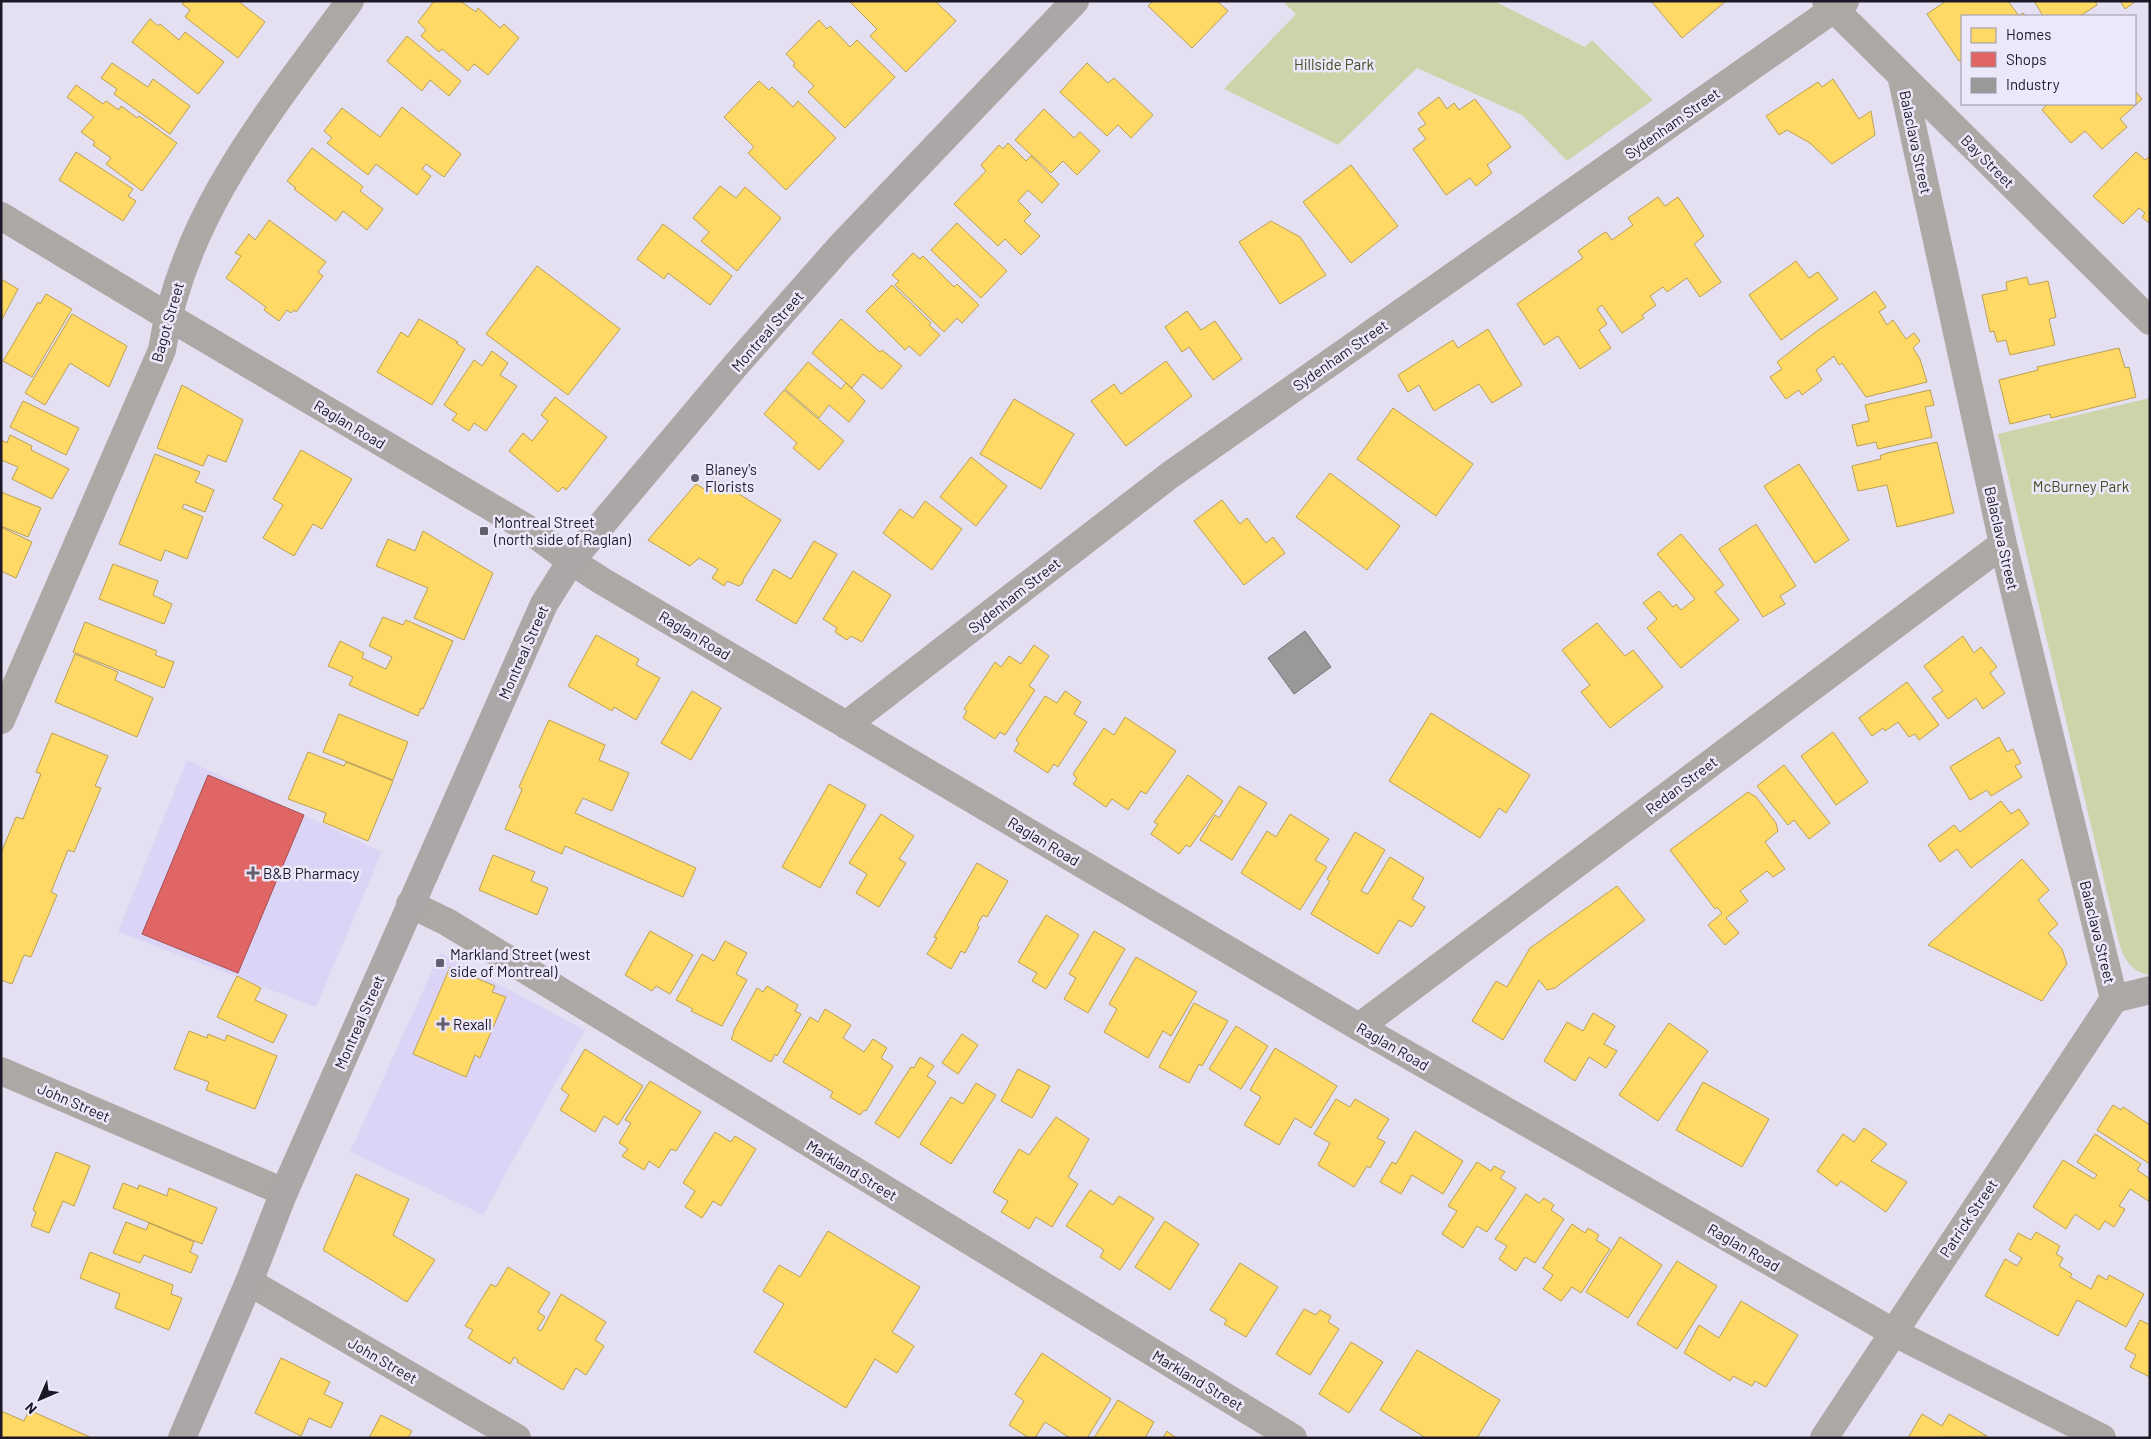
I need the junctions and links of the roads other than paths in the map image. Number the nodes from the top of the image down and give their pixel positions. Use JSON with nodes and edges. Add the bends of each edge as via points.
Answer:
{"nodes":[{"id":1,"x":350,"y":1,"type":"edge"},
{"id":2,"x":1075,"y":1,"type":"edge"},
{"id":3,"x":1835,"y":4,"type":"edge"},
{"id":4,"x":1901,"y":75,"type":"junction"},
{"id":5,"x":1,"y":216,"type":"edge"},
{"id":6,"x":167,"y":316,"type":"junction"},
{"id":7,"x":2150,"y":321,"type":"edge"},
{"id":8,"x":2003,"y":544,"type":"junction"},
{"id":9,"x":571,"y":561,"type":"junction"},
{"id":10,"x":1,"y":720,"type":"edge"},
{"id":11,"x":846,"y":725,"type":"junction"},
{"id":12,"x":410,"y":904,"type":"junction"},
{"id":13,"x":2150,"y":990,"type":"edge"},
{"id":14,"x":2114,"y":999,"type":"junction"},
{"id":15,"x":1359,"y":1027,"type":"junction"},
{"id":16,"x":1,"y":1071,"type":"edge"},
{"id":17,"x":284,"y":1192,"type":"junction"},
{"id":18,"x":249,"y":1282,"type":"junction"},
{"id":19,"x":1893,"y":1332,"type":"junction"},
{"id":20,"x":182,"y":1438,"type":"edge"},
{"id":21,"x":517,"y":1438,"type":"edge"},
{"id":22,"x":1293,"y":1438,"type":"edge"},
{"id":23,"x":1824,"y":1438,"type":"edge"},
{"id":24,"x":2102,"y":1438,"type":"edge"}],
"edges":[{"from":1,"to":6,"type":"street","name":"Bagot Street","via":[[253,133],[211,202]]},
{"from":2,"to":9,"type":"main road","name":"Montreal Street","via":[[840,247]]},
{"from":3,"to":4,"type":"street","name":"Bay Street"},
{"from":3,"to":11,"type":"street","name":"Sydenham Street","via":[[1170,475]]},
{"from":4,"to":7,"type":"street","name":"Bay Street"},
{"from":4,"to":8,"type":"street","name":"Balaclava Street"},
{"from":5,"to":6,"type":"street","name":"Raglan Road"},
{"from":6,"to":9,"type":"street","name":"Raglan Road","via":[[525,527]]},
{"from":6,"to":10,"type":"street","name":"Bagot Street","via":[[162,350]]},
{"from":8,"to":14,"type":"street","name":"Balaclava Street"},
{"from":8,"to":15,"type":"street","name":"Redan Street"},
{"from":9,"to":11,"type":"street","name":"Raglan Road"},
{"from":9,"to":12,"type":"main road","name":"Montreal Street","via":[[544,604]]},
{"from":11,"to":15,"type":"street","name":"Raglan Road"},
{"from":12,"to":17,"type":"main road","name":"Montreal Street"},
{"from":12,"to":22,"type":"street","name":"Markland Street","via":[[447,922]]},
{"from":13,"to":14,"type":"street"},
{"from":14,"to":19,"type":"street","name":"Patrick Street"},
{"from":15,"to":19,"type":"street","name":"Raglan Road"},
{"from":16,"to":17,"type":"street","name":"John Street"},
{"from":17,"to":18,"type":"main road","name":"Montreal Street"},
{"from":18,"to":20,"type":"main road","name":"Montreal Street"},
{"from":18,"to":21,"type":"street","name":"John Street"},
{"from":19,"to":23,"type":"street","name":"Patrick Street"},
{"from":19,"to":24,"type":"street","name":"Raglan Road"}]}
